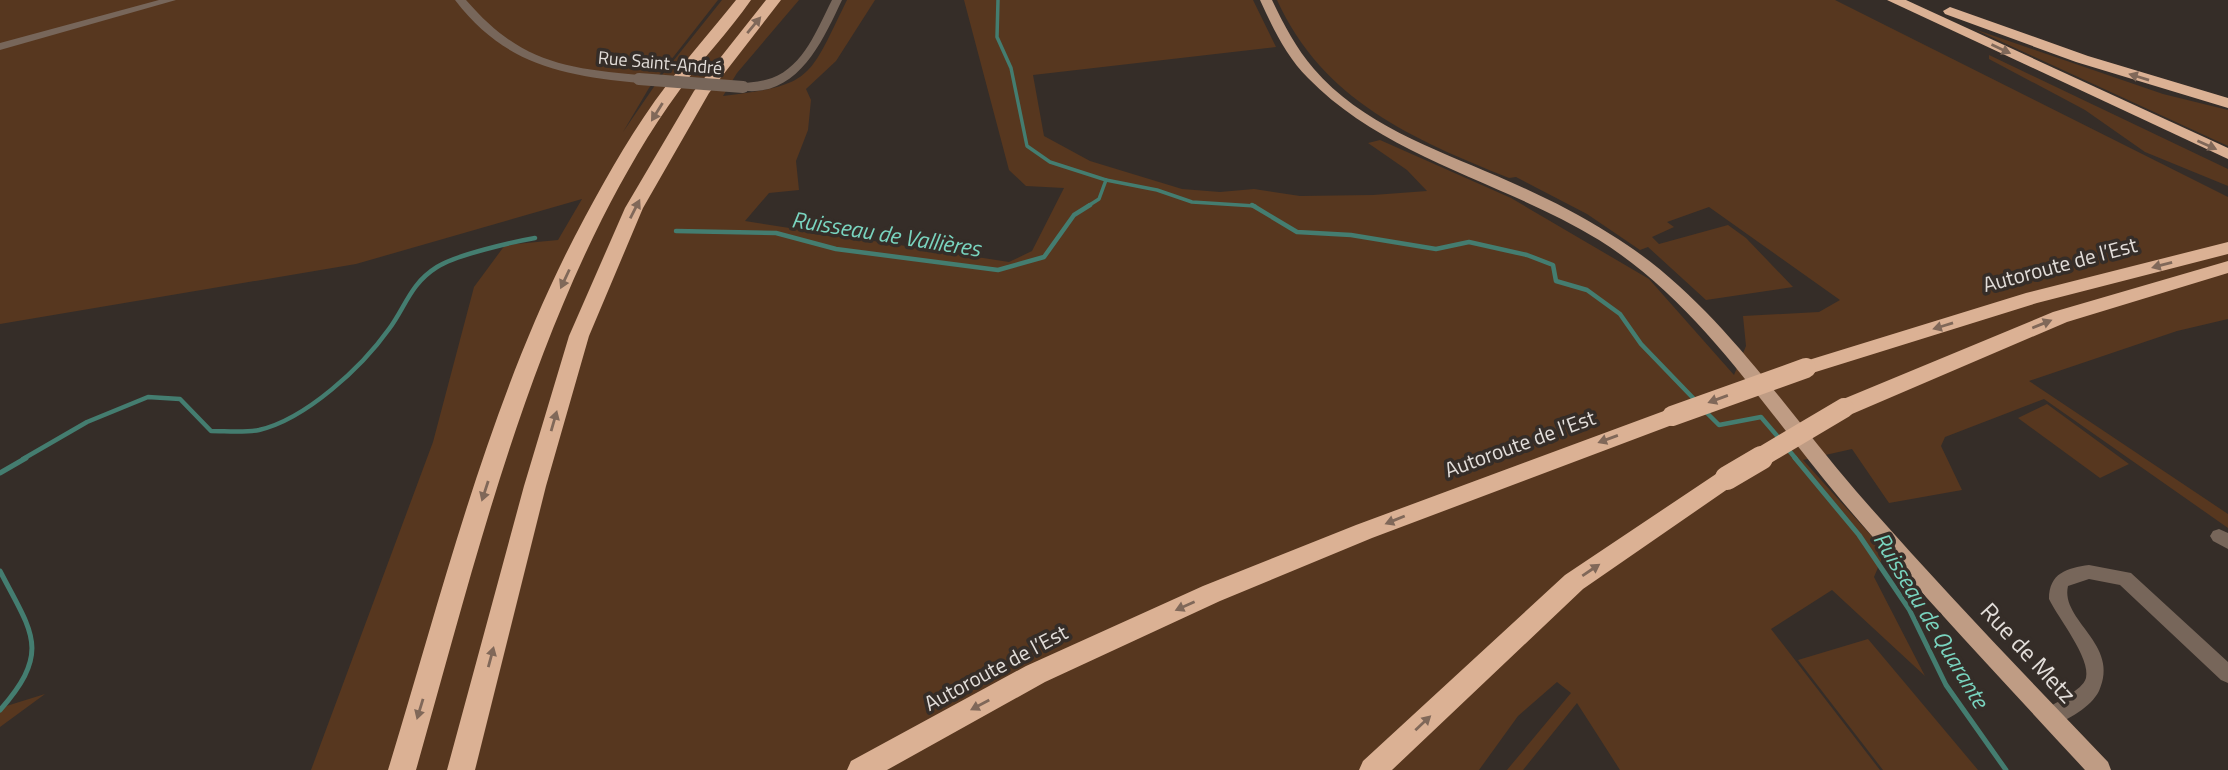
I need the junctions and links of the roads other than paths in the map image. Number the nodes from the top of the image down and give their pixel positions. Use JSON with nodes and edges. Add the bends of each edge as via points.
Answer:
{"nodes":[{"id":1,"x":171,"y":0,"type":"edge"},
{"id":2,"x":460,"y":0,"type":"edge"},
{"id":3,"x":744,"y":0,"type":"edge"},
{"id":4,"x":774,"y":0,"type":"edge"},
{"id":5,"x":837,"y":0,"type":"edge"},
{"id":6,"x":1266,"y":0,"type":"edge"},
{"id":7,"x":1894,"y":0,"type":"edge"},
{"id":8,"x":1922,"y":0,"type":"edge"},
{"id":9,"x":0,"y":47,"type":"edge"},
{"id":10,"x":2228,"y":103,"type":"edge"},
{"id":11,"x":2228,"y":154,"type":"edge"},
{"id":12,"x":2228,"y":248,"type":"edge"},
{"id":13,"x":2228,"y":267,"type":"edge"},
{"id":14,"x":2228,"y":674,"type":"edge"},
{"id":15,"x":2051,"y":717,"type":"junction"},
{"id":16,"x":402,"y":770,"type":"edge"},
{"id":17,"x":461,"y":770,"type":"edge"},
{"id":18,"x":861,"y":770,"type":"edge"},
{"id":19,"x":1373,"y":770,"type":"edge"},
{"id":20,"x":2100,"y":770,"type":"edge"}],
"edges":[{"from":1,"to":9,"type":"street"},
{"from":2,"to":5,"type":"street","name":"Rue Saint-André","bridge":true,"via":[[494,38],[529,58],[573,71],[743,87],[766,85],[796,71],[806,61]]},
{"from":3,"to":16,"type":"highway","one_way":true,"via":[[671,90],[625,164],[594,217],[539,334],[485,489]]},
{"from":17,"to":4,"type":"highway","one_way":true,"via":[[579,336],[634,208],[702,91]]},
{"from":6,"to":15,"type":"main road","name":"Rue de Metz","via":[[1303,62],[1369,123],[1547,205],[1648,267],[1699,315],[1816,458]]},
{"from":7,"to":11,"type":"highway","one_way":true},
{"from":10,"to":8,"type":"highway","one_way":true,"via":[[2081,59]]},
{"from":12,"to":18,"type":"highway","name":"Autoroute de l’Est","one_way":true,"bridge":true,"via":[[2033,298],[1806,368],[1441,501],[1194,601],[1060,662]]},
{"from":19,"to":13,"type":"highway","one_way":true,"bridge":true,"via":[[1574,582],[1727,478],[1844,408],[2060,317]]},
{"from":14,"to":15,"type":"street","via":[[2125,578],[2089,572],[2072,575],[2062,581],[2059,599],[2092,655],[2096,682],[2078,703]]},
{"from":15,"to":20,"type":"main road","name":"Rue de Metz"}]}
